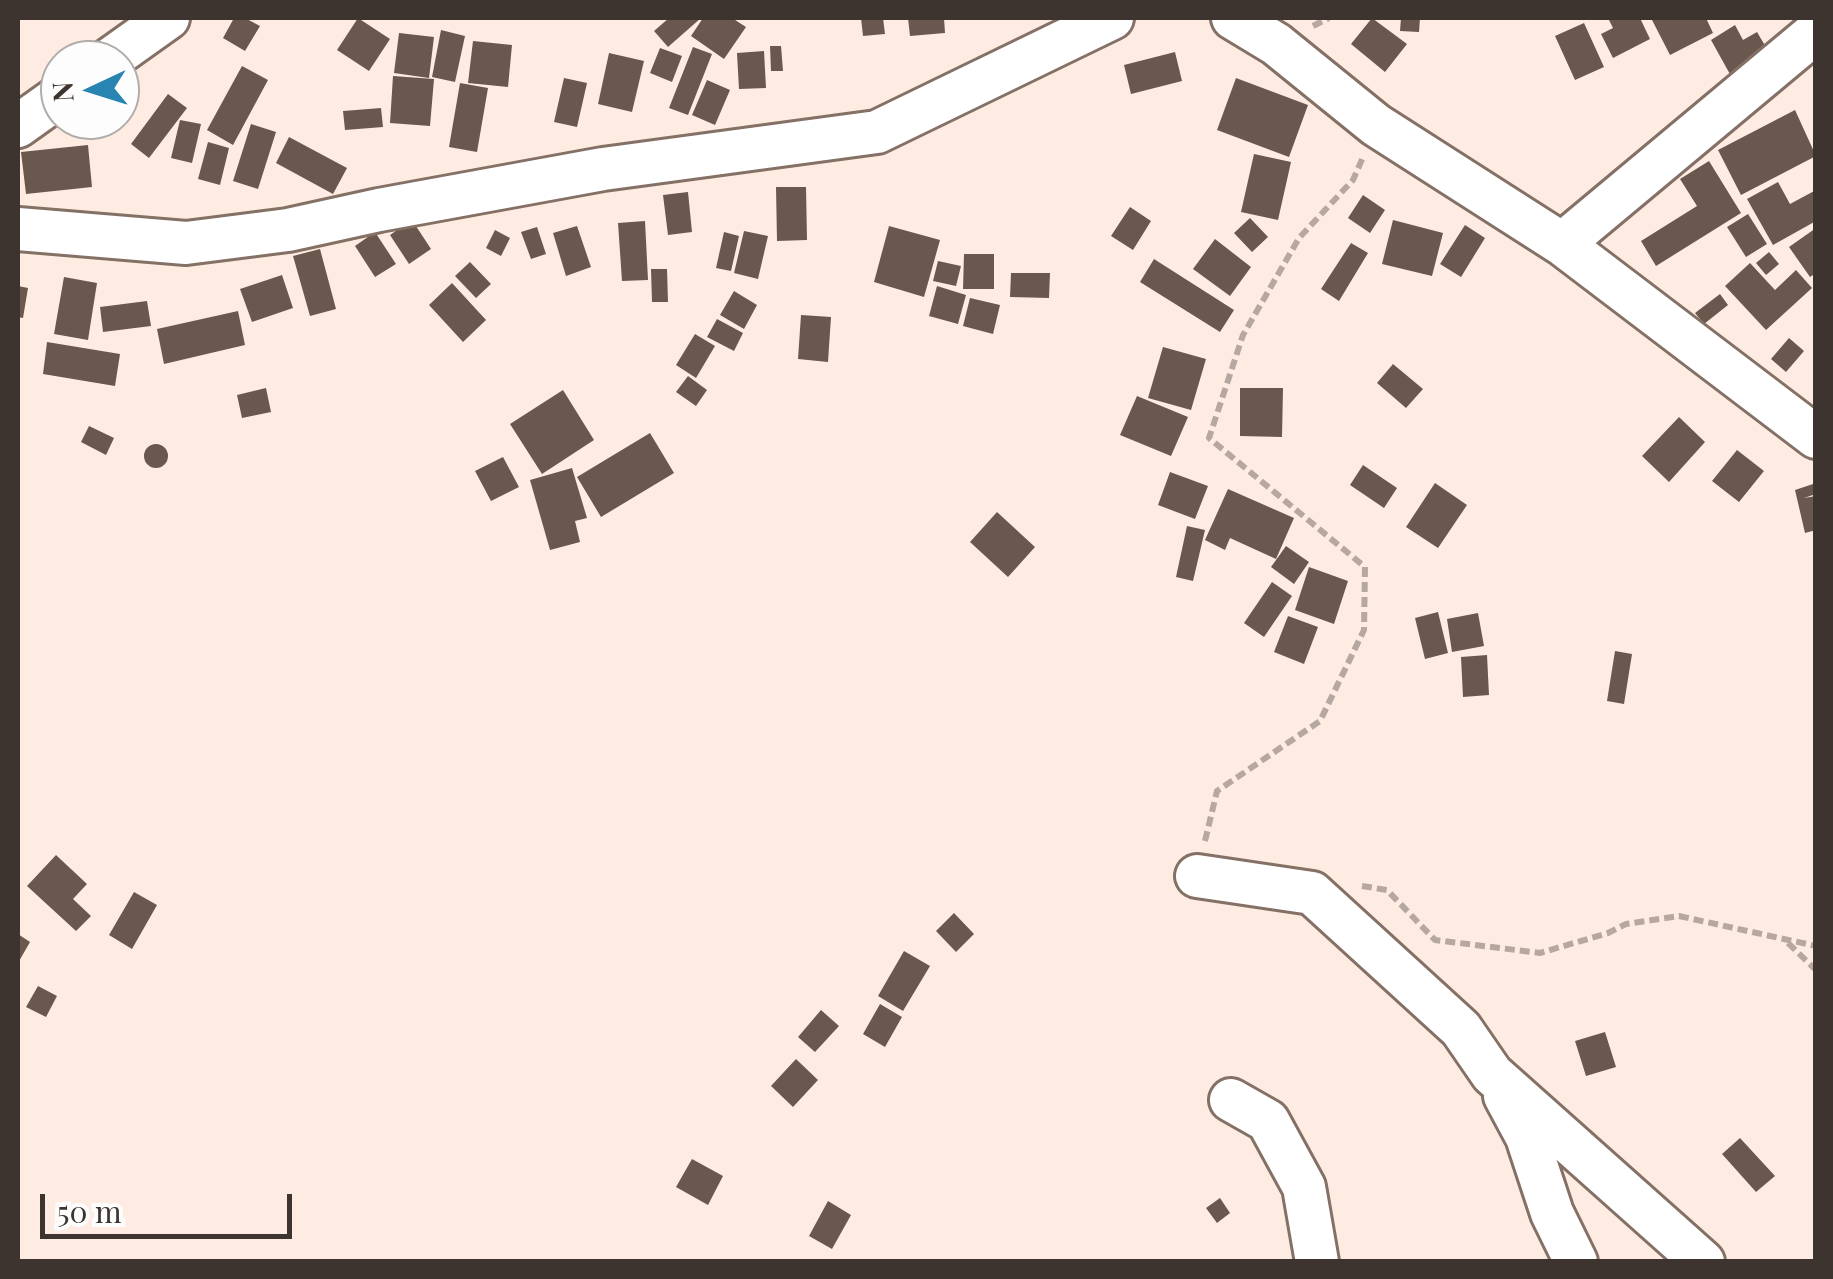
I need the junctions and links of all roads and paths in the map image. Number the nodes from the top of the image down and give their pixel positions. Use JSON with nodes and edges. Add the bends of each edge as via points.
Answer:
{"nodes":[{"id":1,"x":168,"y":18,"type":"edge"},
{"id":2,"x":1112,"y":18,"type":"edge"},
{"id":3,"x":1234,"y":18,"type":"edge"},
{"id":4,"x":1798,"y":32,"type":"edge"},
{"id":5,"x":137,"y":40,"type":"edge"},
{"id":6,"x":40,"y":110,"type":"edge"},
{"id":7,"x":1376,"y":125,"type":"junction"},
{"id":8,"x":18,"y":126,"type":"edge"},
{"id":9,"x":18,"y":229,"type":"edge"},
{"id":10,"x":1562,"y":244,"type":"junction"},
{"id":11,"x":1816,"y":437,"type":"edge"},
{"id":12,"x":1197,"y":876,"type":"joint"},
{"id":13,"x":1312,"y":893,"type":"junction"},
{"id":14,"x":1787,"y":942,"type":"junction"},
{"id":15,"x":1816,"y":946,"type":"edge"},
{"id":16,"x":1816,"y":970,"type":"edge"},
{"id":17,"x":1492,"y":1074,"type":"junction"},
{"id":18,"x":1231,"y":1100,"type":"dead end"},
{"id":19,"x":1317,"y":1262,"type":"edge"},
{"id":20,"x":1576,"y":1262,"type":"edge"},
{"id":21,"x":1704,"y":1262,"type":"edge"}],
"edges":[{"from":1,"to":5,"type":"street"},
{"from":2,"to":9,"type":"street","via":[[877,132],[603,169],[186,244]]},
{"from":3,"to":7,"type":"street"},
{"from":4,"to":10,"type":"street"},
{"from":6,"to":8,"type":"street"},
{"from":7,"to":10,"type":"street"},
{"from":7,"to":12,"type":"path","via":[[1353,180],[1299,238],[1243,335],[1209,438],[1365,567],[1364,630],[1320,721],[1217,792]]},
{"from":10,"to":11,"type":"street"},
{"from":12,"to":13,"type":"street"},
{"from":13,"to":14,"type":"path","via":[[1346,884],[1387,890],[1435,940],[1540,953],[1626,924],[1679,916]]},
{"from":13,"to":17,"type":"street","via":[[1460,1028]]},
{"from":14,"to":15,"type":"path"},
{"from":14,"to":16,"type":"path"},
{"from":17,"to":20,"type":"street","via":[[1527,1138]]},
{"from":17,"to":21,"type":"street"},
{"from":18,"to":19,"type":"street","via":[[1268,1121],[1304,1187]]}]}
